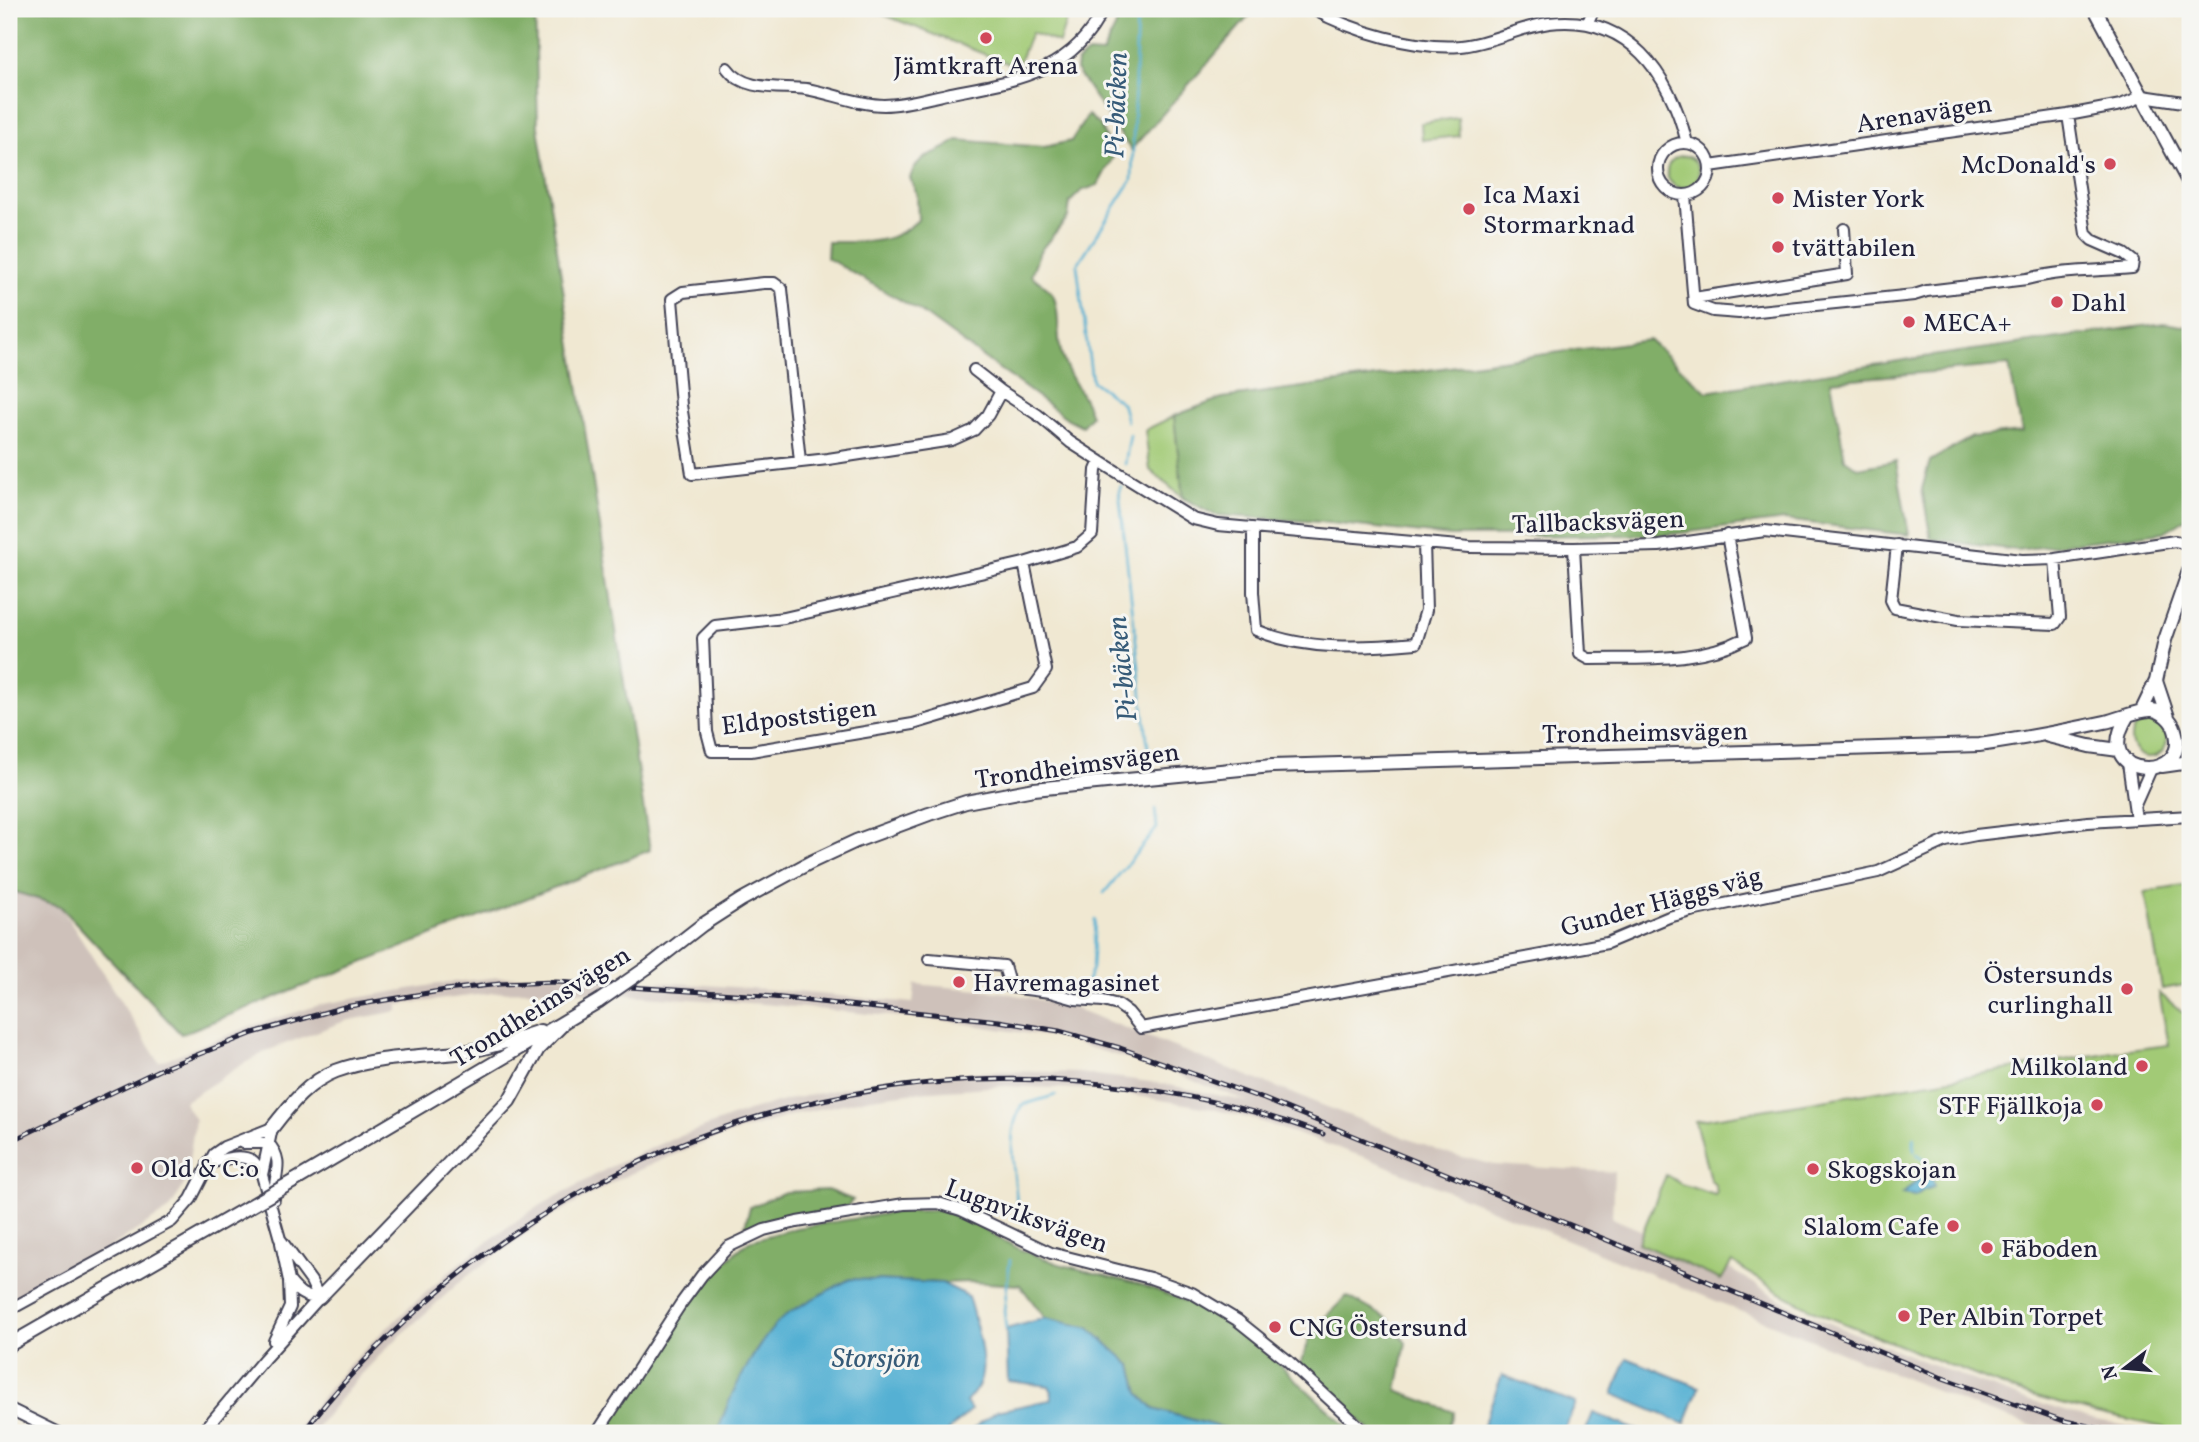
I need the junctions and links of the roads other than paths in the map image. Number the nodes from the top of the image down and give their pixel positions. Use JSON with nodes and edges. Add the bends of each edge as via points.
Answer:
{"nodes":[{"id":1,"x":1102,"y":9,"type":"edge"},
{"id":2,"x":1313,"y":9,"type":"edge"},
{"id":3,"x":1594,"y":9,"type":"edge"},
{"id":4,"x":2095,"y":9,"type":"edge"},
{"id":5,"x":1587,"y":23,"type":"junction"},
{"id":6,"x":727,"y":68,"type":"dead end"},
{"id":7,"x":2143,"y":96,"type":"junction"},
{"id":8,"x":2190,"y":103,"type":"edge"},
{"id":9,"x":2068,"y":115,"type":"junction"},
{"id":10,"x":1687,"y":143,"type":"junction"},
{"id":11,"x":1710,"y":166,"type":"junction"},
{"id":12,"x":2190,"y":185,"type":"edge"},
{"id":13,"x":1685,"y":195,"type":"junction"},
{"id":14,"x":1844,"y":229,"type":"dead end"},
{"id":15,"x":1695,"y":293,"type":"junction"},
{"id":16,"x":974,"y":370,"type":"dead end"},
{"id":17,"x":1001,"y":391,"type":"junction"},
{"id":18,"x":800,"y":461,"type":"junction"},
{"id":19,"x":1098,"y":466,"type":"junction"},
{"id":20,"x":1254,"y":529,"type":"junction"},
{"id":21,"x":1727,"y":535,"type":"junction"},
{"id":22,"x":1424,"y":543,"type":"junction"},
{"id":23,"x":2190,"y":544,"type":"edge"},
{"id":24,"x":1897,"y":545,"type":"junction"},
{"id":25,"x":1574,"y":548,"type":"junction"},
{"id":26,"x":2055,"y":559,"type":"junction"},
{"id":27,"x":1024,"y":564,"type":"junction"},
{"id":28,"x":2190,"y":568,"type":"edge"},
{"id":29,"x":2156,"y":681,"type":"junction"},
{"id":30,"x":2142,"y":710,"type":"junction"},
{"id":31,"x":2127,"y":717,"type":"junction"},
{"id":32,"x":2171,"y":722,"type":"junction"},
{"id":33,"x":2044,"y":736,"type":"junction"},
{"id":34,"x":2190,"y":737,"type":"edge"},
{"id":35,"x":2119,"y":750,"type":"junction"},
{"id":36,"x":2128,"y":762,"type":"junction"},
{"id":37,"x":2190,"y":762,"type":"edge"},
{"id":38,"x":2156,"y":768,"type":"junction"},
{"id":39,"x":2135,"y":806,"type":"junction"},
{"id":40,"x":2190,"y":816,"type":"edge"},
{"id":41,"x":2136,"y":819,"type":"junction"},
{"id":42,"x":929,"y":958,"type":"dead end"},
{"id":43,"x":565,"y":1023,"type":"junction"},
{"id":44,"x":272,"y":1128,"type":"junction"},
{"id":45,"x":236,"y":1143,"type":"junction"},
{"id":46,"x":268,"y":1143,"type":"junction"},
{"id":47,"x":208,"y":1164,"type":"junction"},
{"id":48,"x":262,"y":1175,"type":"junction"},
{"id":49,"x":274,"y":1216,"type":"junction"},
{"id":50,"x":280,"y":1239,"type":"junction"},
{"id":51,"x":289,"y":1281,"type":"junction"},
{"id":52,"x":319,"y":1298,"type":"junction"},
{"id":53,"x":9,"y":1310,"type":"edge"},
{"id":54,"x":9,"y":1345,"type":"edge"},
{"id":55,"x":264,"y":1359,"type":"junction"},
{"id":56,"x":10,"y":1409,"type":"edge"},
{"id":57,"x":59,"y":1433,"type":"edge"},
{"id":58,"x":202,"y":1433,"type":"edge"},
{"id":59,"x":597,"y":1433,"type":"edge"},
{"id":60,"x":1366,"y":1433,"type":"edge"}],
"edges":[{"from":1,"to":6,"type":"street","via":[[1072,50],[1046,68],[1021,79],[883,106],[807,89],[746,83]]},
{"from":2,"to":5,"type":"street","via":[[1358,29],[1411,43],[1460,46],[1549,23]]},
{"from":3,"to":5,"type":"street"},
{"from":4,"to":7,"type":"main road"},
{"from":5,"to":10,"type":"street","via":[[1634,46],[1654,65],[1672,98]]},
{"from":7,"to":8,"type":"street"},
{"from":7,"to":9,"type":"street","name":"Arenavägen"},
{"from":7,"to":12,"type":"main road"},
{"from":9,"to":11,"type":"street","name":"Arenavägen"},
{"from":9,"to":15,"type":"street","via":[[2084,229],[2092,240],[2133,261],[2132,268],[2057,272],[1914,295],[1739,313],[1694,304]]},
{"from":10,"to":11,"type":"street","via":[[1703,151]]},
{"from":10,"to":13,"type":"street","via":[[1668,148],[1658,163],[1662,184]]},
{"from":11,"to":13,"type":"street","via":[[1702,188]]},
{"from":13,"to":15,"type":"street"},
{"from":14,"to":15,"type":"street","via":[[1847,274]]},
{"from":16,"to":17,"type":"street","name":"Tallbacksvägen"},
{"from":17,"to":18,"type":"street","via":[[974,430],[952,440]]},
{"from":17,"to":19,"type":"street","name":"Tallbacksvägen","via":[[1038,415]]},
{"from":18,"to":18,"type":"street","via":[[692,474],[672,299],[683,292],[764,283],[782,289]]},
{"from":19,"to":20,"type":"street","name":"Tallbacksvägen","via":[[1193,519]]},
{"from":19,"to":27,"type":"street","name":"Eldpoststigen","via":[[1092,534],[1077,547]]},
{"from":20,"to":22,"type":"street","name":"Tallbacksvägen"},
{"from":20,"to":22,"type":"street","via":[[1256,630],[1279,640],[1366,648],[1416,643],[1426,610]]},
{"from":21,"to":24,"type":"street","name":"Tallbacksvägen","via":[[1765,531]]},
{"from":21,"to":25,"type":"street","name":"Tallbacksvägen","via":[[1659,546]]},
{"from":21,"to":25,"type":"street","via":[[1746,638],[1725,649],[1678,657],[1589,659],[1580,654]]},
{"from":22,"to":25,"type":"street","name":"Tallbacksvägen"},
{"from":23,"to":26,"type":"street","name":"Tallbacksvägen","via":[[2175,541]]},
{"from":24,"to":26,"type":"street","name":"Tallbacksvägen","via":[[2022,560]]},
{"from":24,"to":26,"type":"street","via":[[1891,600],[1895,608],[1958,620],[2055,624],[2060,617]]},
{"from":27,"to":27,"type":"street","name":"Eldpoststigen","via":[[784,618],[715,626],[703,638],[712,751],[751,751],[913,724],[1033,688],[1046,670]]},
{"from":28,"to":29,"type":"main road"},
{"from":29,"to":30,"type":"main road"},
{"from":29,"to":32,"type":"main road"},
{"from":30,"to":31,"type":"main road"},
{"from":30,"to":32,"type":"main road","via":[[2156,711]]},
{"from":31,"to":33,"type":"main road","name":"Trondheimsvägen"},
{"from":31,"to":35,"type":"main road","via":[[2118,732]]},
{"from":32,"to":34,"type":"main road"},
{"from":32,"to":38,"type":"main road","via":[[2176,748],[2170,759]]},
{"from":33,"to":35,"type":"main road","name":"Trondheimsvägen"},
{"from":33,"to":43,"type":"main road","name":"Trondheimsvägen","bridge":true,"via":[[1979,745],[1879,749],[1272,766],[1034,789],[967,802],[811,862],[702,925]]},
{"from":35,"to":36,"type":"main road"},
{"from":36,"to":38,"type":"main road","via":[[2138,768]]},
{"from":36,"to":39,"type":"street"},
{"from":37,"to":38,"type":"main road"},
{"from":38,"to":39,"type":"street"},
{"from":39,"to":41,"type":"street"},
{"from":40,"to":41,"type":"street","name":"Gunder Häggs väg"},
{"from":41,"to":42,"type":"street","name":"Gunder Häggs väg","via":[[1946,841],[1878,872],[1691,911],[1606,943],[1141,1028],[1118,1005],[1010,987],[1004,967]]},
{"from":43,"to":44,"type":"main road","via":[[486,1047],[383,1060],[335,1072],[309,1087]]},
{"from":43,"to":52,"type":"main road","via":[[538,1049],[509,1101]]},
{"from":43,"to":54,"type":"main road","name":"Trondheimsvägen","bridge":true},
{"from":44,"to":45,"type":"street"},
{"from":44,"to":46,"type":"street"},
{"from":45,"to":46,"type":"street"},
{"from":45,"to":47,"type":"street","via":[[214,1154]]},
{"from":46,"to":48,"type":"street"},
{"from":46,"to":49,"type":"street","via":[[278,1153],[279,1163]]},
{"from":47,"to":48,"type":"street","via":[[230,1158],[247,1160],[254,1162]]},
{"from":47,"to":53,"type":"street","via":[[191,1199],[172,1221]]},
{"from":48,"to":49,"type":"street"},
{"from":49,"to":50,"type":"street"},
{"from":50,"to":51,"type":"street"},
{"from":50,"to":52,"type":"street"},
{"from":51,"to":52,"type":"street","via":[[298,1292]]},
{"from":51,"to":55,"type":"street","via":[[290,1307]]},
{"from":52,"to":55,"type":"street"},
{"from":55,"to":58,"type":"street"},
{"from":56,"to":57,"type":"street"},
{"from":59,"to":60,"type":"street","name":"Lugnviksvägen","via":[[680,1305],[728,1247],[764,1230],[797,1222],[904,1204],[938,1203],[1052,1253],[1192,1293],[1237,1320],[1287,1360]]}]}
